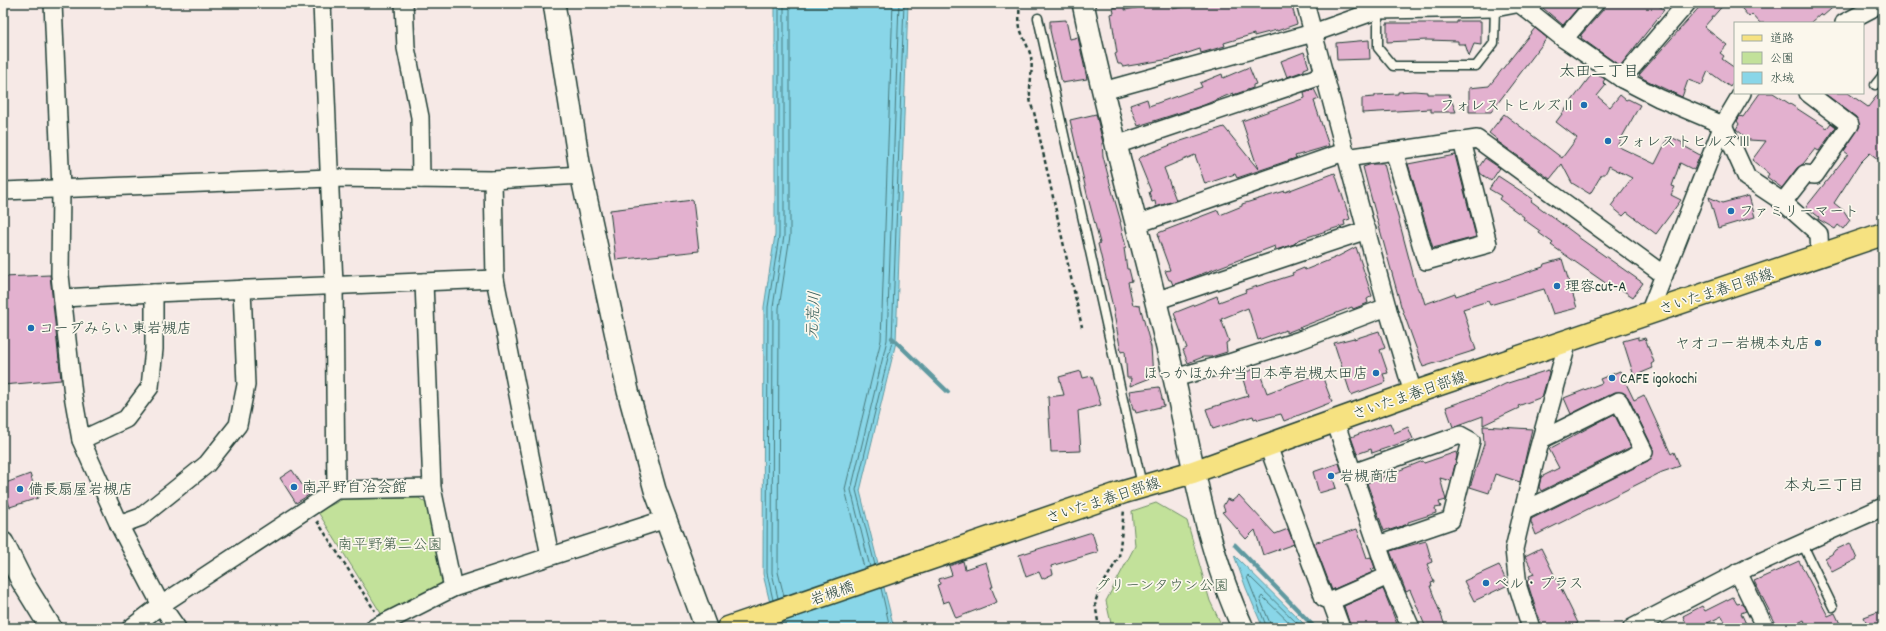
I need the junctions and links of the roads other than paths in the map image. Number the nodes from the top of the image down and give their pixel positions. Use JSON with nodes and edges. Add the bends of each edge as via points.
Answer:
{"nodes":[{"id":1,"x":53,"y":3,"type":"edge"},
{"id":2,"x":322,"y":3,"type":"edge"},
{"id":3,"x":404,"y":3,"type":"edge"},
{"id":4,"x":554,"y":3,"type":"edge"},
{"id":5,"x":1086,"y":3,"type":"edge"},
{"id":6,"x":1305,"y":3,"type":"edge"},
{"id":7,"x":1521,"y":3,"type":"edge"},
{"id":8,"x":1595,"y":3,"type":"edge"},
{"id":9,"x":1687,"y":3,"type":"edge"},
{"id":10,"x":1873,"y":3,"type":"edge"},
{"id":11,"x":1474,"y":5,"type":"edge"},
{"id":12,"x":1495,"y":8,"type":"junction"},
{"id":13,"x":1378,"y":10,"type":"junction"},
{"id":14,"x":1038,"y":18,"type":"dead end"},
{"id":15,"x":1846,"y":22,"type":"edge"},
{"id":16,"x":1313,"y":33,"type":"junction"},
{"id":17,"x":1564,"y":39,"type":"junction"},
{"id":18,"x":1324,"y":75,"type":"junction"},
{"id":19,"x":1883,"y":75,"type":"edge"},
{"id":20,"x":1622,"y":79,"type":"junction"},
{"id":21,"x":1875,"y":85,"type":"dead end"},
{"id":22,"x":1103,"y":91,"type":"junction"},
{"id":23,"x":1741,"y":94,"type":"edge"},
{"id":24,"x":1809,"y":94,"type":"edge"},
{"id":25,"x":1723,"y":125,"type":"junction"},
{"id":26,"x":1462,"y":141,"type":"junction"},
{"id":27,"x":1116,"y":145,"type":"junction"},
{"id":28,"x":1394,"y":151,"type":"junction"},
{"id":29,"x":1345,"y":155,"type":"junction"},
{"id":30,"x":582,"y":175,"type":"junction"},
{"id":31,"x":330,"y":178,"type":"junction"},
{"id":32,"x":421,"y":179,"type":"junction"},
{"id":33,"x":493,"y":180,"type":"junction"},
{"id":34,"x":61,"y":190,"type":"junction"},
{"id":35,"x":3,"y":191,"type":"edge"},
{"id":36,"x":1783,"y":202,"type":"junction"},
{"id":37,"x":1137,"y":224,"type":"junction"},
{"id":38,"x":1367,"y":230,"type":"junction"},
{"id":39,"x":1883,"y":234,"type":"edge"},
{"id":40,"x":1820,"y":257,"type":"junction"},
{"id":41,"x":1664,"y":275,"type":"junction"},
{"id":42,"x":495,"y":279,"type":"junction"},
{"id":43,"x":424,"y":282,"type":"junction"},
{"id":44,"x":334,"y":285,"type":"junction"},
{"id":45,"x":242,"y":289,"type":"junction"},
{"id":46,"x":154,"y":293,"type":"junction"},
{"id":47,"x":63,"y":298,"type":"junction"},
{"id":48,"x":1155,"y":301,"type":"junction"},
{"id":49,"x":1387,"y":307,"type":"junction"},
{"id":50,"x":1649,"y":313,"type":"junction"},
{"id":51,"x":1568,"y":341,"type":"junction"},
{"id":52,"x":1174,"y":378,"type":"junction"},
{"id":53,"x":1413,"y":393,"type":"junction"},
{"id":54,"x":1335,"y":421,"type":"junction"},
{"id":55,"x":1542,"y":439,"type":"junction"},
{"id":56,"x":81,"y":440,"type":"junction"},
{"id":57,"x":1268,"y":446,"type":"junction"},
{"id":58,"x":1193,"y":472,"type":"junction"},
{"id":59,"x":1353,"y":473,"type":"junction"},
{"id":60,"x":432,"y":488,"type":"junction"},
{"id":61,"x":1133,"y":489,"type":"junction"},
{"id":62,"x":336,"y":490,"type":"junction"},
{"id":63,"x":1883,"y":507,"type":"edge"},
{"id":64,"x":1524,"y":511,"type":"junction"},
{"id":65,"x":666,"y":519,"type":"junction"},
{"id":66,"x":120,"y":525,"type":"junction"},
{"id":67,"x":3,"y":543,"type":"edge"},
{"id":68,"x":1802,"y":543,"type":"junction"},
{"id":69,"x":1378,"y":545,"type":"junction"},
{"id":70,"x":550,"y":556,"type":"junction"},
{"id":71,"x":936,"y":557,"type":"joint"},
{"id":72,"x":1738,"y":572,"type":"junction"},
{"id":73,"x":1388,"y":576,"type":"junction"},
{"id":74,"x":453,"y":588,"type":"junction"},
{"id":75,"x":1331,"y":601,"type":"junction"},
{"id":76,"x":161,"y":605,"type":"junction"},
{"id":77,"x":1833,"y":607,"type":"dead end"},
{"id":78,"x":389,"y":623,"type":"edge"},
{"id":79,"x":51,"y":628,"type":"edge"},
{"id":80,"x":131,"y":628,"type":"edge"},
{"id":81,"x":177,"y":628,"type":"edge"},
{"id":82,"x":706,"y":628,"type":"edge"},
{"id":83,"x":729,"y":628,"type":"edge"},
{"id":84,"x":1243,"y":628,"type":"edge"},
{"id":85,"x":1341,"y":628,"type":"edge"},
{"id":86,"x":1412,"y":628,"type":"edge"},
{"id":87,"x":1531,"y":628,"type":"edge"},
{"id":88,"x":1632,"y":628,"type":"edge"},
{"id":89,"x":1765,"y":628,"type":"edge"}],
"edges":[{"from":1,"to":34,"type":"street"},
{"from":2,"to":31,"type":"street"},
{"from":3,"to":32,"type":"street","via":[[406,48],[420,117]]},
{"from":4,"to":30,"type":"street"},
{"from":5,"to":22,"type":"street"},
{"from":6,"to":16,"type":"street"},
{"from":7,"to":12,"type":"street"},
{"from":7,"to":17,"type":"street"},
{"from":8,"to":17,"type":"street"},
{"from":9,"to":20,"type":"street"},
{"from":10,"to":15,"type":"street","via":[[1871,9]]},
{"from":11,"to":12,"type":"street"},
{"from":11,"to":13,"type":"street"},
{"from":12,"to":13,"type":"lane","via":[[1494,43],[1476,66],[1393,66],[1378,48]]},
{"from":13,"to":16,"type":"street"},
{"from":14,"to":61,"type":"lane"},
{"from":16,"to":18,"type":"street"},
{"from":16,"to":22,"type":"street"},
{"from":17,"to":20,"type":"street"},
{"from":18,"to":27,"type":"street"},
{"from":18,"to":29,"type":"street"},
{"from":19,"to":21,"type":"lane"},
{"from":20,"to":25,"type":"street"},
{"from":22,"to":27,"type":"street"},
{"from":23,"to":25,"type":"street"},
{"from":24,"to":36,"type":"street","via":[[1850,125],[1815,175],[1805,174]]},
{"from":25,"to":36,"type":"street","via":[[1747,178]]},
{"from":25,"to":41,"type":"street"},
{"from":26,"to":28,"type":"street"},
{"from":26,"to":28,"type":"street","via":[[1488,244],[1426,261]]},
{"from":26,"to":41,"type":"street","via":[[1477,139]]},
{"from":27,"to":37,"type":"street"},
{"from":28,"to":29,"type":"street"},
{"from":29,"to":37,"type":"street"},
{"from":29,"to":38,"type":"street"},
{"from":30,"to":33,"type":"street"},
{"from":30,"to":65,"type":"street","via":[[628,391],[655,490]]},
{"from":31,"to":32,"type":"street"},
{"from":31,"to":34,"type":"street"},
{"from":31,"to":44,"type":"street"},
{"from":32,"to":33,"type":"street"},
{"from":33,"to":42,"type":"street"},
{"from":34,"to":35,"type":"street"},
{"from":34,"to":47,"type":"street","via":[[60,275]]},
{"from":36,"to":40,"type":"street","via":[[1819,234]]},
{"from":37,"to":48,"type":"street"},
{"from":38,"to":48,"type":"street"},
{"from":38,"to":49,"type":"street"},
{"from":39,"to":40,"type":"main road","name":"さいたま春日部線"},
{"from":40,"to":50,"type":"main road","name":"さいたま春日部線"},
{"from":41,"to":50,"type":"street"},
{"from":42,"to":43,"type":"street"},
{"from":42,"to":70,"type":"street"},
{"from":43,"to":44,"type":"street"},
{"from":43,"to":60,"type":"street"},
{"from":44,"to":45,"type":"street"},
{"from":44,"to":62,"type":"street"},
{"from":45,"to":46,"type":"street"},
{"from":45,"to":66,"type":"street","via":[[246,385],[238,424],[207,464],[141,517]]},
{"from":46,"to":47,"type":"street"},
{"from":46,"to":56,"type":"street","via":[[154,350],[150,387],[126,419]]},
{"from":47,"to":56,"type":"street","via":[[73,395]]},
{"from":48,"to":52,"type":"street"},
{"from":49,"to":52,"type":"street","via":[[1300,340]]},
{"from":49,"to":53,"type":"street"},
{"from":50,"to":51,"type":"main road","name":"さいたま春日部線"},
{"from":51,"to":53,"type":"main road","name":"さいたま春日部線"},
{"from":51,"to":55,"type":"street"},
{"from":52,"to":58,"type":"street"},
{"from":53,"to":54,"type":"main road","name":"さいたま春日部線"},
{"from":54,"to":57,"type":"main road","name":"さいたま春日部線"},
{"from":54,"to":59,"type":"street"},
{"from":55,"to":64,"type":"street"},
{"from":55,"to":64,"type":"street","via":[[1619,402],[1644,452]]},
{"from":56,"to":66,"type":"street"},
{"from":57,"to":58,"type":"main road","name":"さいたま春日部線"},
{"from":57,"to":75,"type":"street","via":[[1324,598]]},
{"from":58,"to":61,"type":"main road","name":"さいたま春日部線"},
{"from":58,"to":84,"type":"street","via":[[1219,568]]},
{"from":59,"to":69,"type":"street"},
{"from":59,"to":69,"type":"street","via":[[1460,435],[1471,440],[1451,520]]},
{"from":60,"to":62,"type":"street"},
{"from":60,"to":74,"type":"street"},
{"from":61,"to":71,"type":"main road","name":"さいたま春日部線"},
{"from":62,"to":76,"type":"street"},
{"from":63,"to":68,"type":"street"},
{"from":64,"to":87,"type":"street","via":[[1514,549],[1515,568]]},
{"from":65,"to":70,"type":"street"},
{"from":65,"to":82,"type":"street"},
{"from":66,"to":76,"type":"street"},
{"from":67,"to":79,"type":"street","via":[[22,581]]},
{"from":68,"to":72,"type":"street"},
{"from":68,"to":77,"type":"lane"},
{"from":69,"to":73,"type":"street"},
{"from":70,"to":74,"type":"street"},
{"from":71,"to":83,"type":"main road","name":"岩槻橋"},
{"from":72,"to":88,"type":"street"},
{"from":72,"to":89,"type":"street"},
{"from":73,"to":75,"type":"street"},
{"from":73,"to":86,"type":"street"},
{"from":74,"to":78,"type":"street"},
{"from":75,"to":85,"type":"street"},
{"from":76,"to":80,"type":"street"},
{"from":76,"to":81,"type":"street"}]}
